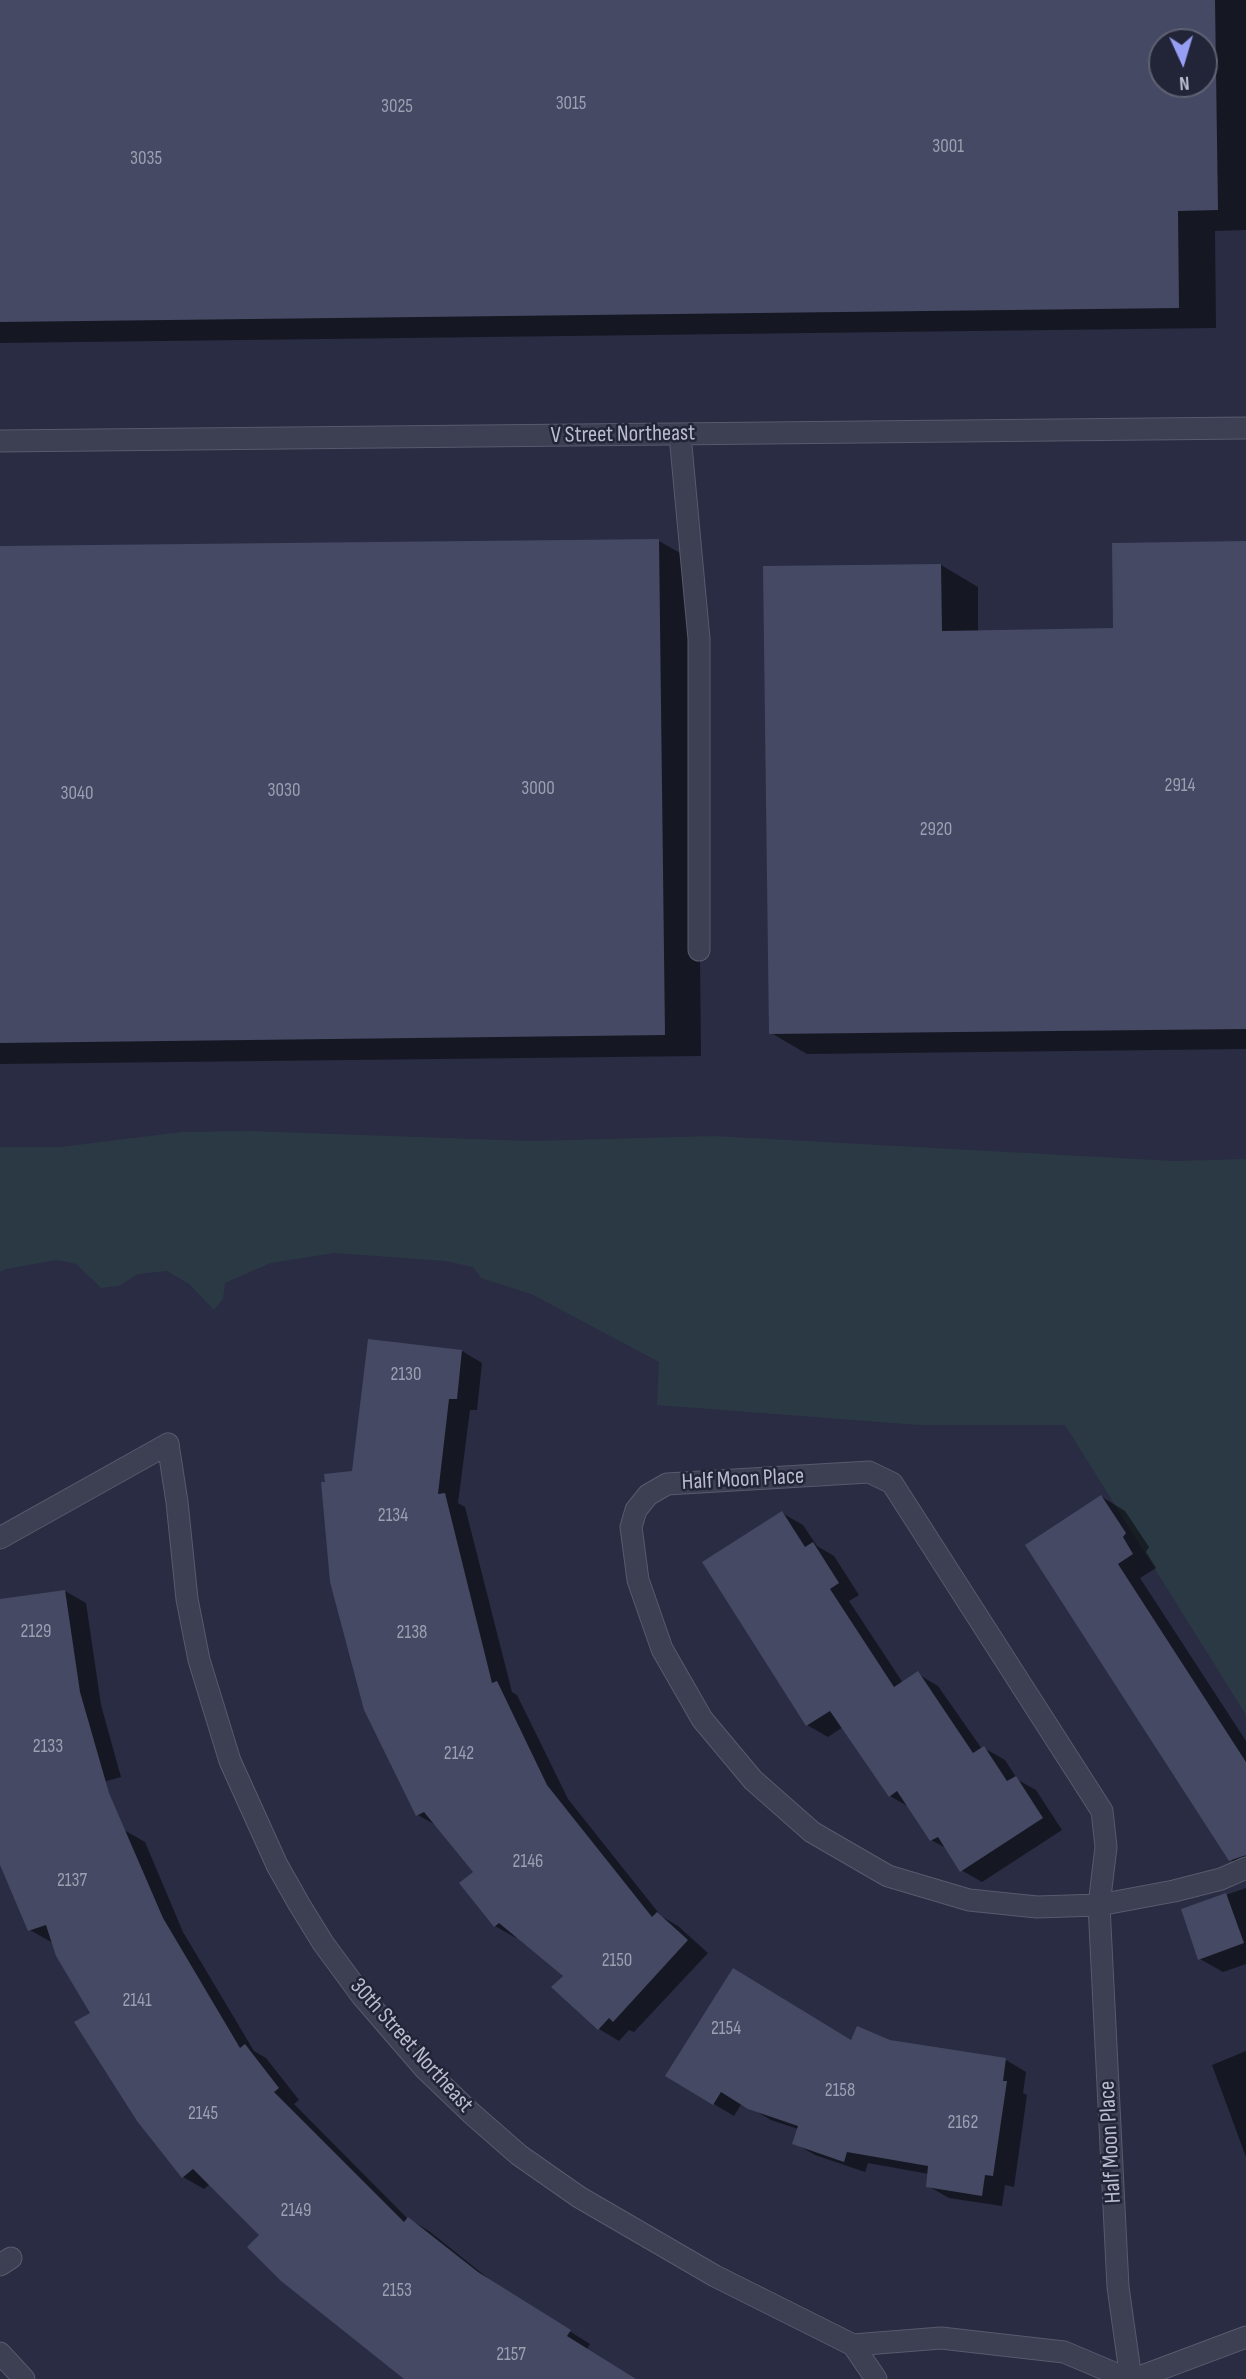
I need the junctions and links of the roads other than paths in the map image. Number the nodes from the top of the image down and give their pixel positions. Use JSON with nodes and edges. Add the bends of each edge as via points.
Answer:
{"nodes":[{"id":1,"x":1246,"y":428,"type":"edge"},
{"id":2,"x":680,"y":435,"type":"junction"},
{"id":3,"x":0,"y":441,"type":"edge"},
{"id":4,"x":699,"y":950,"type":"dead end"},
{"id":5,"x":0,"y":1538,"type":"edge"},
{"id":6,"x":1246,"y":1868,"type":"edge"},
{"id":7,"x":1099,"y":1905,"type":"junction"},
{"id":8,"x":1246,"y":2337,"type":"edge"},
{"id":9,"x":853,"y":2345,"type":"junction"},
{"id":10,"x":0,"y":2353,"type":"edge"},
{"id":11,"x":24,"y":2379,"type":"edge"},
{"id":12,"x":876,"y":2379,"type":"edge"},
{"id":13,"x":1131,"y":2379,"type":"edge"}],
"edges":[{"from":1,"to":2,"type":"street","name":"V Street Northeast"},
{"from":2,"to":3,"type":"street","name":"V Street Northeast"},
{"from":2,"to":4,"type":"street","via":[[699,639]]},
{"from":5,"to":9,"type":"street","name":"30th Street Northeast","via":[[168,1444],[199,1660],[227,1751],[277,1865],[323,1943],[362,1996],[425,2070],[519,2155],[579,2197],[703,2269]]},
{"from":6,"to":7,"type":"street","name":"Half Moon Place","via":[[1174,1891]]},
{"from":7,"to":7,"type":"street","name":"Half Moon Place","via":[[1037,1907],[969,1900],[888,1876],[812,1832],[753,1780],[702,1719],[662,1649],[638,1580],[631,1527],[636,1510],[648,1495],[667,1484],[869,1472],[892,1483],[1102,1811],[1106,1847]]},
{"from":7,"to":13,"type":"street","name":"Half Moon Place","via":[[1118,2287]]},
{"from":8,"to":13,"type":"street"},
{"from":9,"to":12,"type":"street","name":"30th Street Northeast"},
{"from":9,"to":13,"type":"street","via":[[941,2338],[1064,2352]]},
{"from":10,"to":11,"type":"street"}]}
